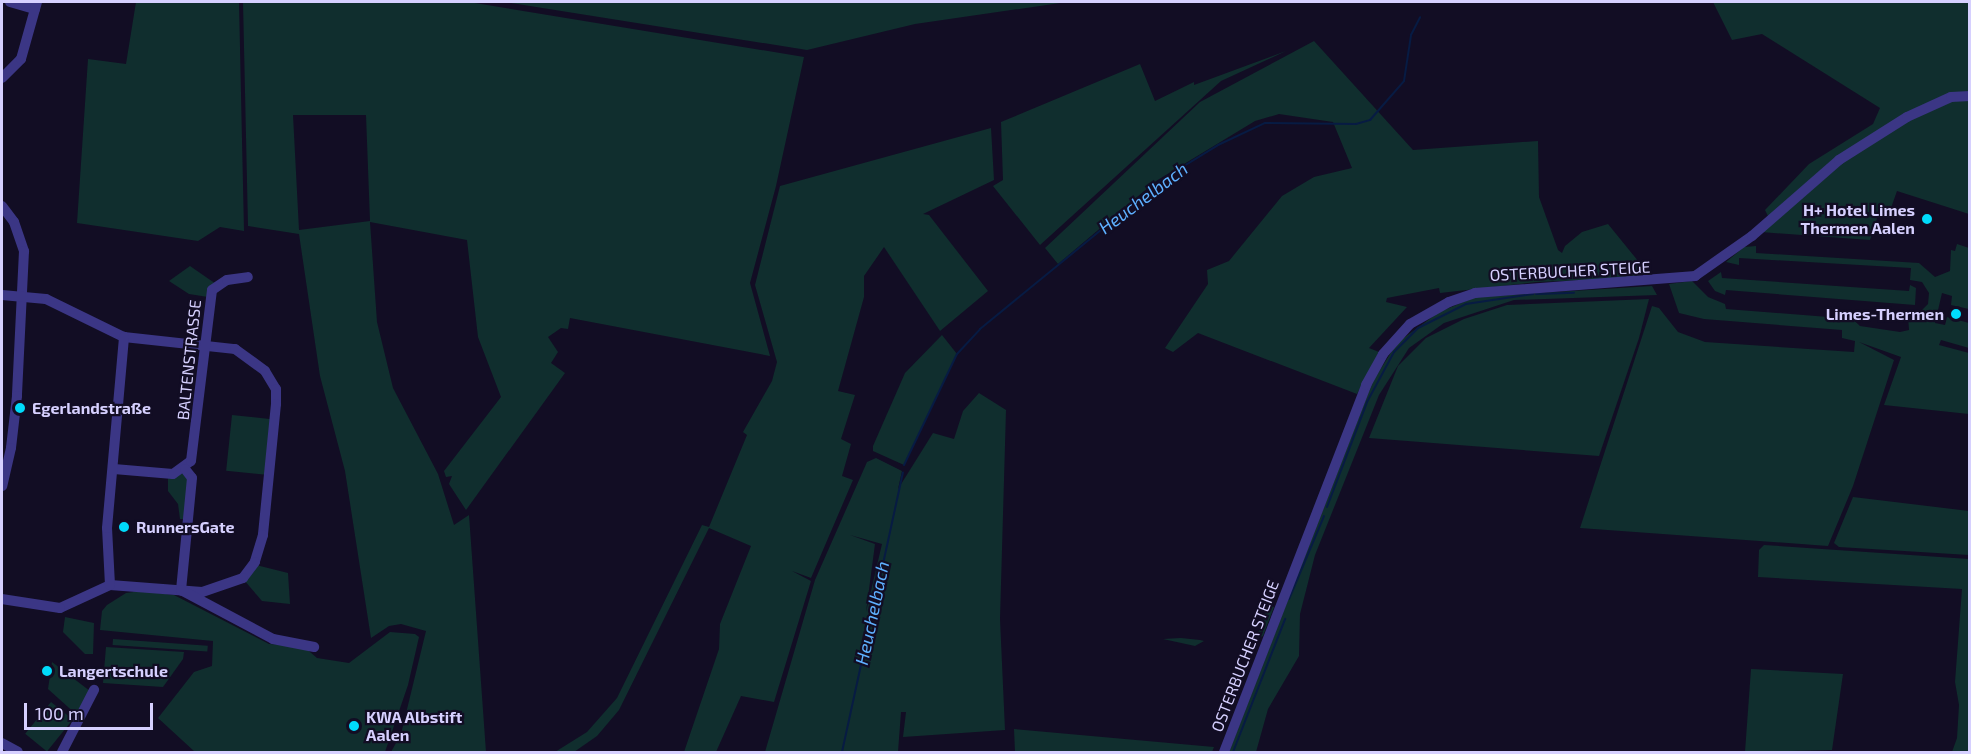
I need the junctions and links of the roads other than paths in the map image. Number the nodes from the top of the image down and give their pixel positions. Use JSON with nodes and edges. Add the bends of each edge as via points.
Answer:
{"nodes":[{"id":1,"x":10,"y":2,"type":"edge"},
{"id":2,"x":36,"y":5,"type":"edge"},
{"id":3,"x":2,"y":78,"type":"edge"},
{"id":4,"x":1970,"y":96,"type":"edge"},
{"id":5,"x":2,"y":206,"type":"edge"},
{"id":6,"x":248,"y":277,"type":"dead end"},
{"id":7,"x":22,"y":294,"type":"junction"},
{"id":8,"x":2,"y":295,"type":"edge"},
{"id":9,"x":124,"y":337,"type":"junction"},
{"id":10,"x":206,"y":344,"type":"junction"},
{"id":11,"x":114,"y":469,"type":"junction"},
{"id":12,"x":185,"y":469,"type":"junction"},
{"id":13,"x":2,"y":486,"type":"edge"},
{"id":14,"x":110,"y":585,"type":"junction"},
{"id":15,"x":182,"y":590,"type":"junction"},
{"id":16,"x":2,"y":599,"type":"edge"},
{"id":17,"x":314,"y":647,"type":"dead end"},
{"id":18,"x":94,"y":690,"type":"dead end"},
{"id":19,"x":2,"y":743,"type":"edge"},
{"id":20,"x":18,"y":753,"type":"edge"},
{"id":21,"x":62,"y":753,"type":"edge"},
{"id":22,"x":1224,"y":753,"type":"edge"}],
"edges":[{"from":1,"to":2,"type":"street"},
{"from":2,"to":3,"type":"street","via":[[21,59]]},
{"from":4,"to":22,"type":"street","name":"OSTERBUCHER STEIGE","via":[[1951,98],[1907,117],[1839,159],[1752,236],[1695,276],[1474,293],[1410,324],[1383,354],[1366,385]]},
{"from":5,"to":7,"type":"street","via":[[14,222],[24,251]]},
{"from":6,"to":10,"type":"street","name":"BALTENSTRASSE","via":[[227,280],[212,290]]},
{"from":7,"to":8,"type":"street"},
{"from":7,"to":9,"type":"street","via":[[46,299]]},
{"from":7,"to":13,"type":"street","via":[[17,396]]},
{"from":9,"to":10,"type":"street"},
{"from":9,"to":11,"type":"street"},
{"from":10,"to":12,"type":"street","name":"BALTENSTRASSE","via":[[195,451]]},
{"from":10,"to":15,"type":"street","via":[[235,349],[252,358],[276,390],[271,474],[263,535],[255,562],[243,578],[202,592]]},
{"from":11,"to":12,"type":"street","via":[[173,474]]},
{"from":11,"to":14,"type":"street","via":[[107,528]]},
{"from":12,"to":15,"type":"street","via":[[192,478]]},
{"from":14,"to":15,"type":"street"},
{"from":14,"to":16,"type":"street","via":[[60,608]]},
{"from":15,"to":17,"type":"street","via":[[273,639]]},
{"from":18,"to":21,"type":"street"},
{"from":19,"to":20,"type":"street"}]}
